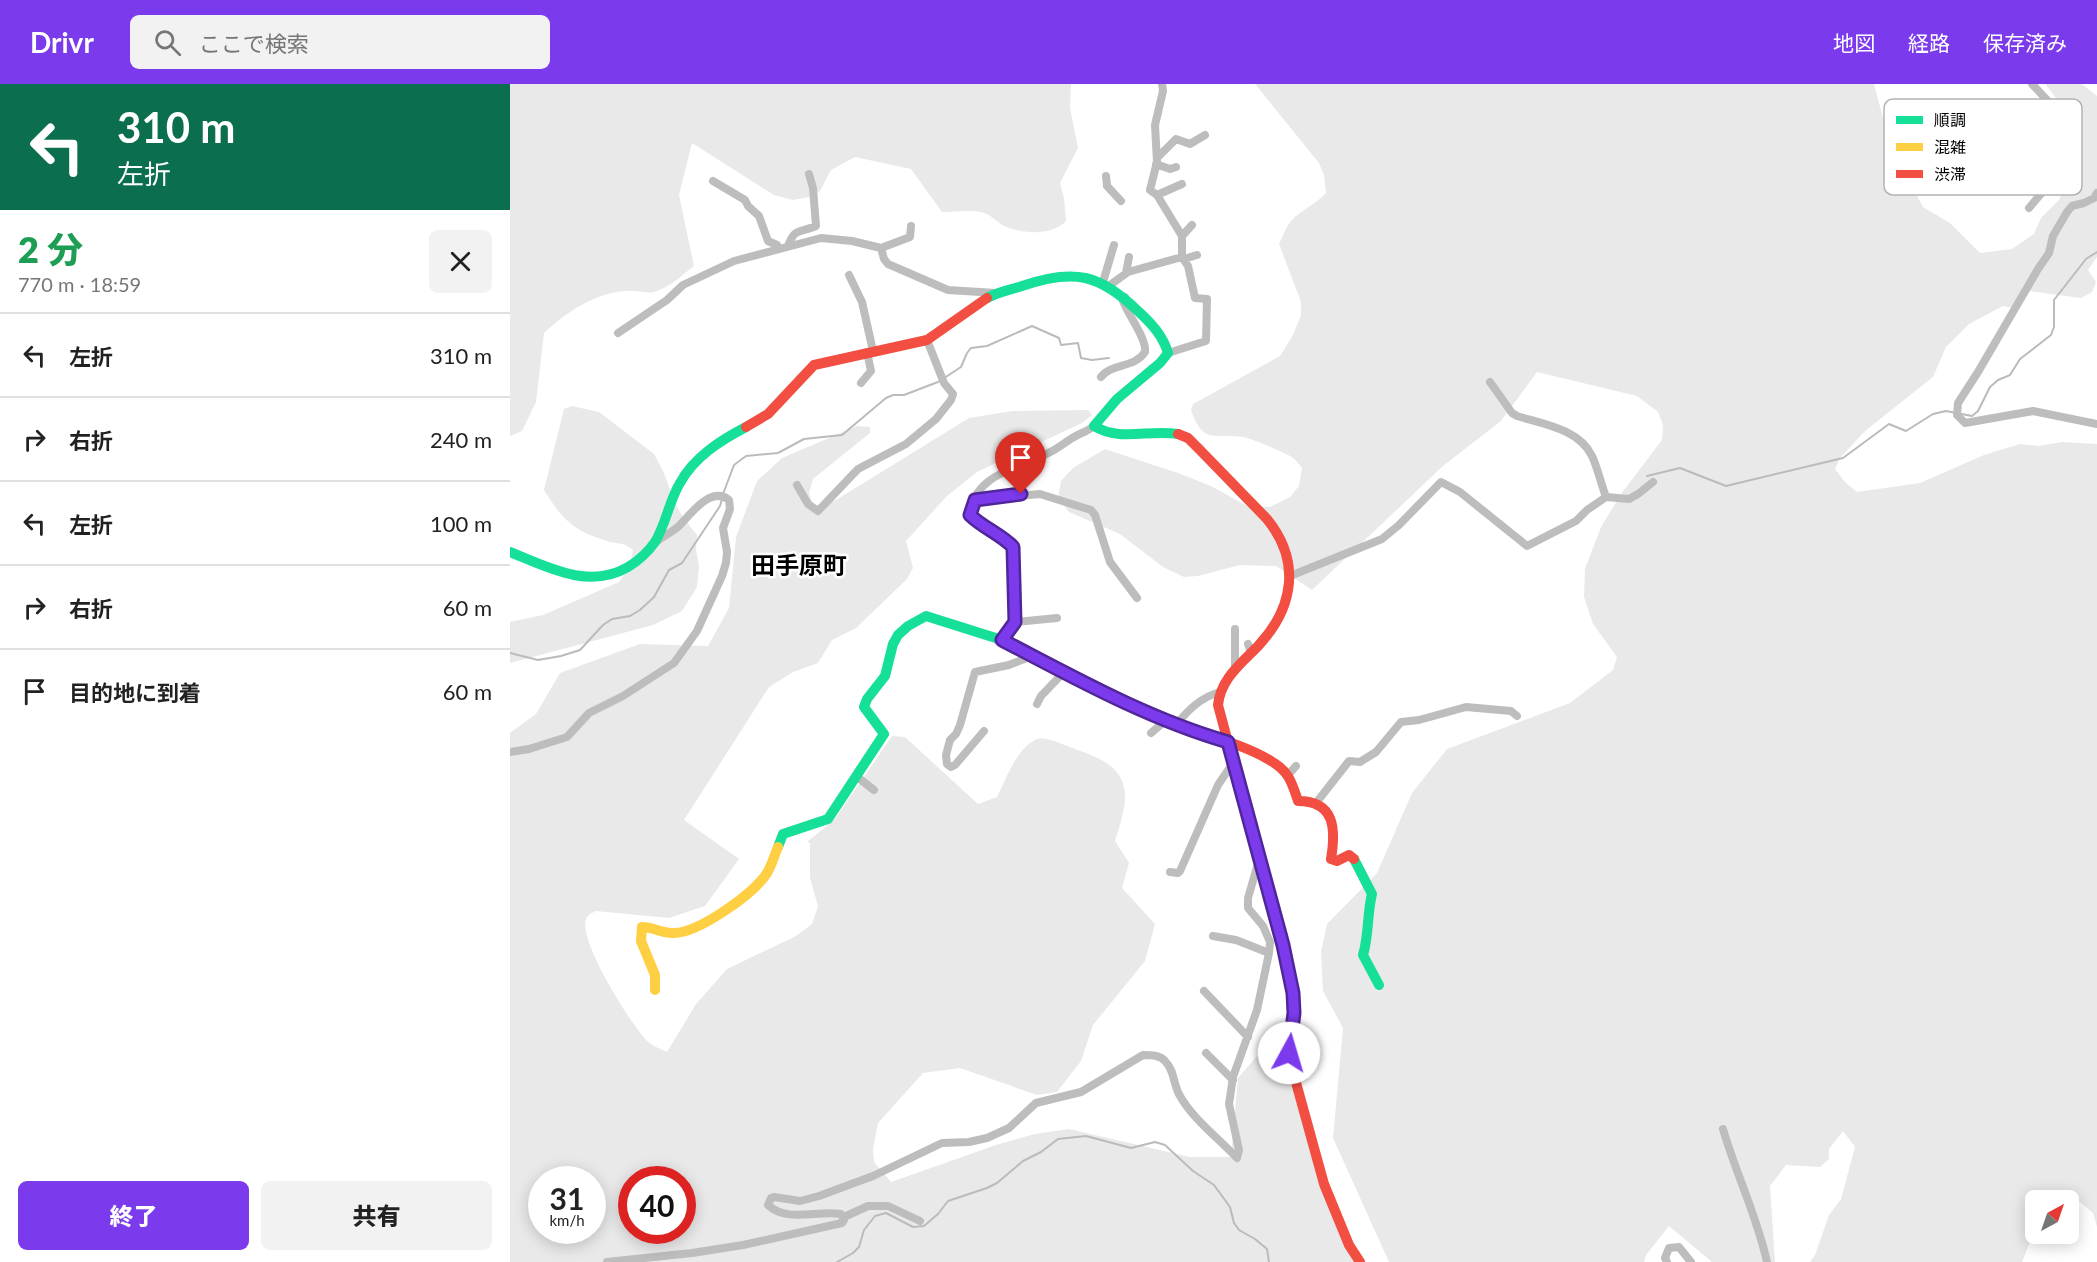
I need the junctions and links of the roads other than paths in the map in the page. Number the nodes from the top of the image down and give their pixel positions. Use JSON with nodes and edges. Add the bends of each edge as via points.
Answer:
{"nodes":[{"id":1,"x":1162,"y":84,"type":"edge"},
{"id":2,"x":2032,"y":84,"type":"edge"},
{"id":3,"x":2046,"y":99,"type":"edge"},
{"id":4,"x":1205,"y":135,"type":"dead end"},
{"id":5,"x":1156,"y":161,"type":"junction"},
{"id":6,"x":1176,"y":166,"type":"dead end"},
{"id":7,"x":809,"y":174,"type":"dead end"},
{"id":8,"x":1106,"y":176,"type":"dead end"},
{"id":9,"x":713,"y":180,"type":"dead end"},
{"id":10,"x":1182,"y":184,"type":"dead end"},
{"id":11,"x":2097,"y":193,"type":"edge"},
{"id":12,"x":1157,"y":195,"type":"junction"},
{"id":13,"x":2040,"y":195,"type":"edge"},
{"id":14,"x":1121,"y":201,"type":"dead end"},
{"id":15,"x":2029,"y":208,"type":"dead end"},
{"id":16,"x":1192,"y":225,"type":"dead end"},
{"id":17,"x":911,"y":226,"type":"dead end"},
{"id":18,"x":1182,"y":236,"type":"junction"},
{"id":19,"x":1114,"y":245,"type":"dead end"},
{"id":20,"x":789,"y":246,"type":"junction"},
{"id":21,"x":881,"y":248,"type":"junction"},
{"id":22,"x":779,"y":249,"type":"junction"},
{"id":23,"x":1197,"y":255,"type":"dead end"},
{"id":24,"x":1129,"y":257,"type":"dead end"},
{"id":25,"x":1183,"y":258,"type":"junction"},
{"id":26,"x":1126,"y":273,"type":"junction"},
{"id":27,"x":849,"y":275,"type":"dead end"},
{"id":28,"x":1106,"y":283,"type":"junction"},
{"id":29,"x":996,"y":293,"type":"junction"},
{"id":30,"x":1125,"y":297,"type":"junction"},
{"id":31,"x":618,"y":333,"type":"dead end"},
{"id":32,"x":927,"y":340,"type":"junction"},
{"id":33,"x":870,"y":352,"type":"junction"},
{"id":34,"x":1168,"y":353,"type":"junction"},
{"id":35,"x":1101,"y":377,"type":"dead end"},
{"id":36,"x":1490,"y":382,"type":"dead end"},
{"id":37,"x":861,"y":383,"type":"dead end"},
{"id":38,"x":2097,"y":424,"type":"edge"},
{"id":39,"x":1094,"y":426,"type":"junction"},
{"id":40,"x":1653,"y":482,"type":"dead end"},
{"id":41,"x":797,"y":485,"type":"dead end"},
{"id":42,"x":1606,"y":497,"type":"junction"},
{"id":43,"x":975,"y":500,"type":"junction"},
{"id":44,"x":655,"y":543,"type":"junction"},
{"id":45,"x":510,"y":552,"type":"edge"},
{"id":46,"x":1290,"y":576,"type":"junction"},
{"id":47,"x":1137,"y":598,"type":"dead end"},
{"id":48,"x":1057,"y":618,"type":"dead end"},
{"id":49,"x":1015,"y":622,"type":"junction"},
{"id":50,"x":1233,"y":635,"type":"dead end"},
{"id":51,"x":1002,"y":640,"type":"junction"},
{"id":52,"x":1032,"y":656,"type":"junction"},
{"id":53,"x":1235,"y":670,"type":"junction"},
{"id":54,"x":1064,"y":672,"type":"junction"},
{"id":55,"x":1220,"y":692,"type":"junction"},
{"id":56,"x":1037,"y":704,"type":"dead end"},
{"id":57,"x":1517,"y":716,"type":"dead end"},
{"id":58,"x":1171,"y":723,"type":"junction"},
{"id":59,"x":984,"y":731,"type":"dead end"},
{"id":60,"x":1150,"y":733,"type":"dead end"},
{"id":61,"x":1228,"y":742,"type":"junction"},
{"id":62,"x":510,"y":752,"type":"edge"},
{"id":63,"x":1233,"y":763,"type":"junction"},
{"id":64,"x":856,"y":776,"type":"junction"},
{"id":65,"x":874,"y":790,"type":"dead end"},
{"id":66,"x":1316,"y":803,"type":"junction"},
{"id":67,"x":1259,"y":860,"type":"junction"},
{"id":68,"x":1170,"y":872,"type":"dead end"},
{"id":69,"x":1213,"y":936,"type":"dead end"},
{"id":70,"x":1269,"y":953,"type":"junction"},
{"id":71,"x":1379,"y":985,"type":"dead end"},
{"id":72,"x":655,"y":990,"type":"dead end"},
{"id":73,"x":1204,"y":991,"type":"dead end"},
{"id":74,"x":1248,"y":1037,"type":"junction"},
{"id":75,"x":1206,"y":1053,"type":"dead end"},
{"id":76,"x":1233,"y":1080,"type":"junction"},
{"id":77,"x":1723,"y":1129,"type":"dead end"},
{"id":78,"x":844,"y":1217,"type":"junction"},
{"id":79,"x":920,"y":1221,"type":"dead end"},
{"id":80,"x":607,"y":1262,"type":"edge"},
{"id":81,"x":1360,"y":1262,"type":"edge"},
{"id":82,"x":1667,"y":1262,"type":"edge"},
{"id":83,"x":1691,"y":1262,"type":"edge"},
{"id":84,"x":1767,"y":1262,"type":"edge"}],
"edges":[{"from":1,"to":5,"type":"street","via":[[1155,125]]},
{"from":2,"to":3,"type":"street"},
{"from":4,"to":5,"type":"street","via":[[1190,144],[1176,139]]},
{"from":5,"to":6,"type":"street","via":[[1170,169]]},
{"from":5,"to":12,"type":"street","via":[[1150,190]]},
{"from":7,"to":20,"type":"street","via":[[816,226],[796,232]]},
{"from":8,"to":14,"type":"street","via":[[1109,190]]},
{"from":9,"to":22,"type":"street","via":[[742,196],[759,216],[768,240]]},
{"from":10,"to":12,"type":"street"},
{"from":11,"to":38,"type":"street","via":[[2067,212],[2053,236],[2049,253],[1958,403],[1957,412],[1963,421],[1971,422],[2033,411]]},
{"from":12,"to":18,"type":"street"},
{"from":13,"to":15,"type":"street"},
{"from":16,"to":18,"type":"street"},
{"from":17,"to":21,"type":"street","via":[[910,237]]},
{"from":18,"to":25,"type":"street"},
{"from":19,"to":28,"type":"street"},
{"from":20,"to":21,"type":"street","via":[[821,238]]},
{"from":20,"to":22,"type":"street"},
{"from":21,"to":29,"type":"street","via":[[888,264],[948,290]]},
{"from":22,"to":31,"type":"street","via":[[734,261],[683,285],[668,300]]},
{"from":23,"to":25,"type":"street"},
{"from":24,"to":26,"type":"street"},
{"from":25,"to":26,"type":"street"},
{"from":25,"to":34,"type":"street","via":[[1195,298],[1207,299],[1206,341]]},
{"from":26,"to":28,"type":"street"},
{"from":27,"to":33,"type":"street","via":[[862,302]]},
{"from":28,"to":29,"type":"street","via":[[1056,276]]},
{"from":28,"to":30,"type":"street"},
{"from":29,"to":32,"type":"street"},
{"from":30,"to":34,"type":"street","via":[[1163,339]]},
{"from":30,"to":35,"type":"street","via":[[1126,311],[1144,343],[1144,352],[1136,361],[1108,370]]},
{"from":32,"to":33,"type":"street"},
{"from":32,"to":41,"type":"street","via":[[952,392],[952,399],[936,419],[906,444],[858,469],[818,511],[811,508]]},
{"from":33,"to":37,"type":"street","via":[[871,371]]},
{"from":33,"to":44,"type":"street","via":[[814,365],[768,414],[720,441],[697,461],[680,482]]},
{"from":34,"to":39,"type":"street"},
{"from":36,"to":42,"type":"street","via":[[1512,413],[1556,428],[1585,447]]},
{"from":39,"to":43,"type":"street","via":[[1054,450],[996,476],[983,486]]},
{"from":39,"to":46,"type":"street","via":[[1114,434],[1174,432],[1188,438],[1271,525],[1285,549]]},
{"from":40,"to":42,"type":"street","via":[[1629,499]]},
{"from":42,"to":46,"type":"street","via":[[1576,520],[1527,546],[1460,492],[1441,482],[1382,539]]},
{"from":43,"to":47,"type":"street","via":[[1040,494],[1091,510],[1110,562]]},
{"from":43,"to":49,"type":"street","via":[[970,515],[1013,547]]},
{"from":44,"to":45,"type":"street","via":[[639,560],[600,577],[565,574]]},
{"from":44,"to":62,"type":"street","via":[[706,500],[723,496],[730,502],[723,528],[726,563],[705,616],[674,663],[589,713],[567,737]]},
{"from":46,"to":53,"type":"street","via":[[1279,620],[1250,648]]},
{"from":48,"to":49,"type":"street"},
{"from":49,"to":51,"type":"street"},
{"from":50,"to":53,"type":"street"},
{"from":51,"to":52,"type":"street"},
{"from":51,"to":64,"type":"street","via":[[930,616],[901,632],[893,644],[887,674],[864,702],[884,734]]},
{"from":52,"to":54,"type":"street"},
{"from":52,"to":59,"type":"street","via":[[975,672],[960,725],[950,740],[947,764],[955,765]]},
{"from":53,"to":55,"type":"street"},
{"from":54,"to":56,"type":"street"},
{"from":54,"to":58,"type":"street"},
{"from":55,"to":58,"type":"street","via":[[1209,694]]},
{"from":55,"to":61,"type":"street","via":[[1218,705]]},
{"from":57,"to":66,"type":"street","via":[[1511,711],[1466,707],[1401,722],[1376,752],[1360,762],[1349,761]]},
{"from":58,"to":60,"type":"street"},
{"from":58,"to":61,"type":"street"},
{"from":61,"to":63,"type":"street"},
{"from":61,"to":66,"type":"street","via":[[1292,770],[1298,801]]},
{"from":63,"to":67,"type":"street"},
{"from":63,"to":68,"type":"street","via":[[1218,785],[1179,873]]},
{"from":64,"to":65,"type":"street"},
{"from":64,"to":72,"type":"street","via":[[828,819],[783,834],[767,872],[744,897],[700,926],[677,934],[642,927],[641,941],[655,975]]},
{"from":66,"to":71,"type":"street","via":[[1327,812],[1330,821],[1334,839],[1331,859],[1335,862],[1351,856],[1372,894],[1364,955]]},
{"from":67,"to":70,"type":"street","via":[[1248,908],[1263,926],[1270,942]]},
{"from":67,"to":81,"type":"street","via":[[1293,993],[1289,1053],[1296,1086],[1324,1184]]},
{"from":69,"to":70,"type":"street"},
{"from":70,"to":74,"type":"street"},
{"from":73,"to":74,"type":"street"},
{"from":74,"to":76,"type":"street"},
{"from":75,"to":76,"type":"street"},
{"from":76,"to":78,"type":"street","via":[[1229,1104],[1239,1150],[1237,1158],[1179,1096],[1174,1075],[1165,1061],[1143,1055],[1081,1092],[1036,1103],[1009,1128],[987,1138],[942,1143],[873,1176],[800,1201],[774,1197],[768,1205],[795,1215],[838,1213]]},
{"from":77,"to":84,"type":"street"},
{"from":78,"to":79,"type":"street","via":[[868,1206],[888,1206]]},
{"from":78,"to":80,"type":"street","via":[[842,1223],[830,1227],[743,1245]]},
{"from":82,"to":83,"type":"street","via":[[1669,1248],[1679,1247]]}]}
